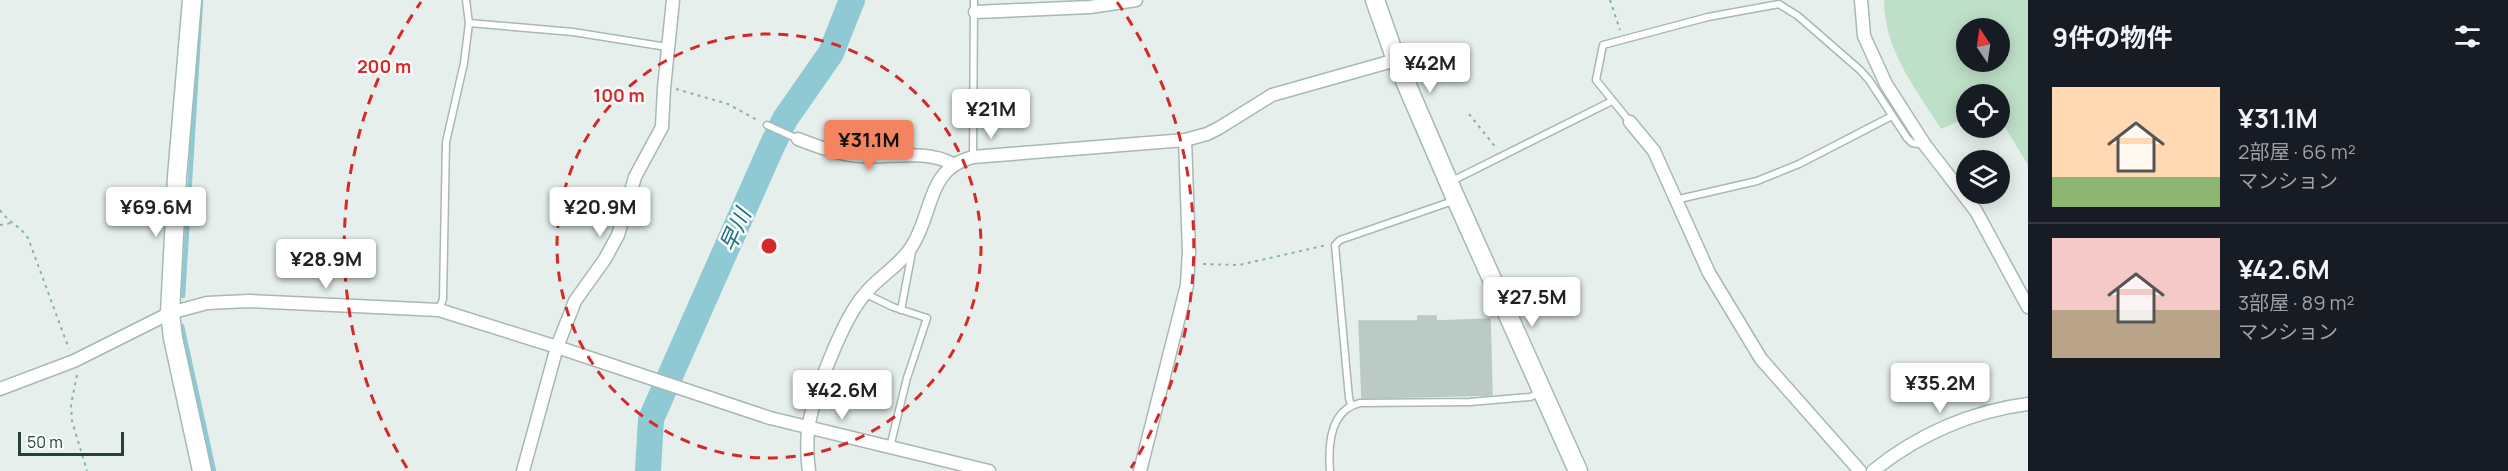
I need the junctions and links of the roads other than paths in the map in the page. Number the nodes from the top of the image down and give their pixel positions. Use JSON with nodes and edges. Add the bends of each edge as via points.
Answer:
{"nodes":[{"id":1,"x":192,"y":0,"type":"edge"},
{"id":2,"x":466,"y":0,"type":"edge"},
{"id":3,"x":673,"y":0,"type":"edge"},
{"id":4,"x":1136,"y":0,"type":"edge"},
{"id":5,"x":1375,"y":0,"type":"edge"},
{"id":6,"x":1860,"y":0,"type":"edge"},
{"id":7,"x":975,"y":6,"type":"edge"},
{"id":8,"x":469,"y":23,"type":"junction"},
{"id":9,"x":668,"y":47,"type":"junction"},
{"id":10,"x":1396,"y":60,"type":"junction"},
{"id":11,"x":1612,"y":101,"type":"junction"},
{"id":12,"x":1892,"y":116,"type":"junction"},
{"id":13,"x":1630,"y":122,"type":"joint"},
{"id":14,"x":767,"y":125,"type":"road end"},
{"id":15,"x":798,"y":139,"type":"joint"},
{"id":16,"x":1185,"y":140,"type":"junction"},
{"id":17,"x":1925,"y":145,"type":"junction"},
{"id":18,"x":973,"y":157,"type":"junction"},
{"id":19,"x":953,"y":164,"type":"junction"},
{"id":20,"x":1449,"y":182,"type":"junction"},
{"id":21,"x":1456,"y":200,"type":"junction"},
{"id":22,"x":1675,"y":201,"type":"junction"},
{"id":23,"x":913,"y":245,"type":"junction"},
{"id":24,"x":865,"y":293,"type":"junction"},
{"id":25,"x":2028,"y":307,"type":"edge"},
{"id":26,"x":439,"y":310,"type":"junction"},
{"id":27,"x":901,"y":310,"type":"junction"},
{"id":28,"x":170,"y":313,"type":"junction"},
{"id":29,"x":557,"y":346,"type":"junction"},
{"id":30,"x":0,"y":389,"type":"edge"},
{"id":31,"x":1542,"y":393,"type":"junction"},
{"id":32,"x":2028,"y":404,"type":"edge"},
{"id":33,"x":1351,"y":405,"type":"junction"},
{"id":34,"x":808,"y":428,"type":"junction"},
{"id":35,"x":890,"y":447,"type":"junction"},
{"id":36,"x":202,"y":471,"type":"edge"},
{"id":37,"x":523,"y":471,"type":"edge"},
{"id":38,"x":809,"y":471,"type":"edge"},
{"id":39,"x":989,"y":471,"type":"edge"},
{"id":40,"x":1140,"y":471,"type":"edge"},
{"id":41,"x":1330,"y":471,"type":"edge"},
{"id":42,"x":1578,"y":471,"type":"edge"},
{"id":43,"x":1860,"y":471,"type":"edge"},
{"id":44,"x":1873,"y":471,"type":"edge"}],
"edges":[{"from":1,"to":28,"type":"main road"},
{"from":2,"to":8,"type":"lane"},
{"from":3,"to":9,"type":"street"},
{"from":4,"to":7,"type":"street","via":[[1090,7]]},
{"from":5,"to":10,"type":"main road"},
{"from":6,"to":17,"type":"street","via":[[1864,36],[1873,60]]},
{"from":7,"to":18,"type":"lane"},
{"from":8,"to":9,"type":"lane","via":[[573,32]]},
{"from":8,"to":26,"type":"lane","via":[[446,142],[443,299]]},
{"from":9,"to":29,"type":"street","via":[[662,127],[634,177],[618,235],[575,301]]},
{"from":10,"to":16,"type":"street","via":[[1272,95],[1219,128]]},
{"from":10,"to":20,"type":"main road"},
{"from":11,"to":12,"type":"lane","via":[[1596,80],[1603,45],[1708,17],[1779,4],[1860,70]]},
{"from":11,"to":13,"type":"lane"},
{"from":11,"to":20,"type":"lane"},
{"from":12,"to":17,"type":"lane","via":[[1912,143]]},
{"from":12,"to":22,"type":"lane","via":[[1757,182]]},
{"from":13,"to":22,"type":"street","via":[[1654,151]]},
{"from":14,"to":15,"type":"lane"},
{"from":15,"to":19,"type":"street","via":[[851,154],[924,156]]},
{"from":16,"to":18,"type":"street"},
{"from":16,"to":40,"type":"street","via":[[1187,285]]},
{"from":17,"to":25,"type":"street","via":[[1976,212]]},
{"from":18,"to":19,"type":"street"},
{"from":19,"to":23,"type":"street","via":[[940,177]]},
{"from":20,"to":21,"type":"main road"},
{"from":21,"to":31,"type":"main road"},
{"from":21,"to":33,"type":"lane","via":[[1335,245]]},
{"from":22,"to":43,"type":"street","via":[[1709,273],[1761,359]]},
{"from":23,"to":24,"type":"street"},
{"from":23,"to":27,"type":"lane"},
{"from":24,"to":27,"type":"lane"},
{"from":24,"to":34,"type":"street","via":[[855,305],[827,365]]},
{"from":26,"to":28,"type":"street","via":[[249,301],[207,303]]},
{"from":26,"to":29,"type":"street"},
{"from":27,"to":35,"type":"lane","via":[[927,318]]},
{"from":28,"to":30,"type":"street","via":[[74,361]]},
{"from":28,"to":36,"type":"main road"},
{"from":29,"to":34,"type":"street"},
{"from":29,"to":37,"type":"street"},
{"from":31,"to":33,"type":"lane","via":[[1470,402]]},
{"from":31,"to":42,"type":"main road"},
{"from":32,"to":44,"type":"street","via":[[1966,419],[1926,436]]},
{"from":33,"to":41,"type":"lane","via":[[1332,430]]},
{"from":34,"to":35,"type":"street"},
{"from":34,"to":38,"type":"street"},
{"from":35,"to":39,"type":"street"}]}
